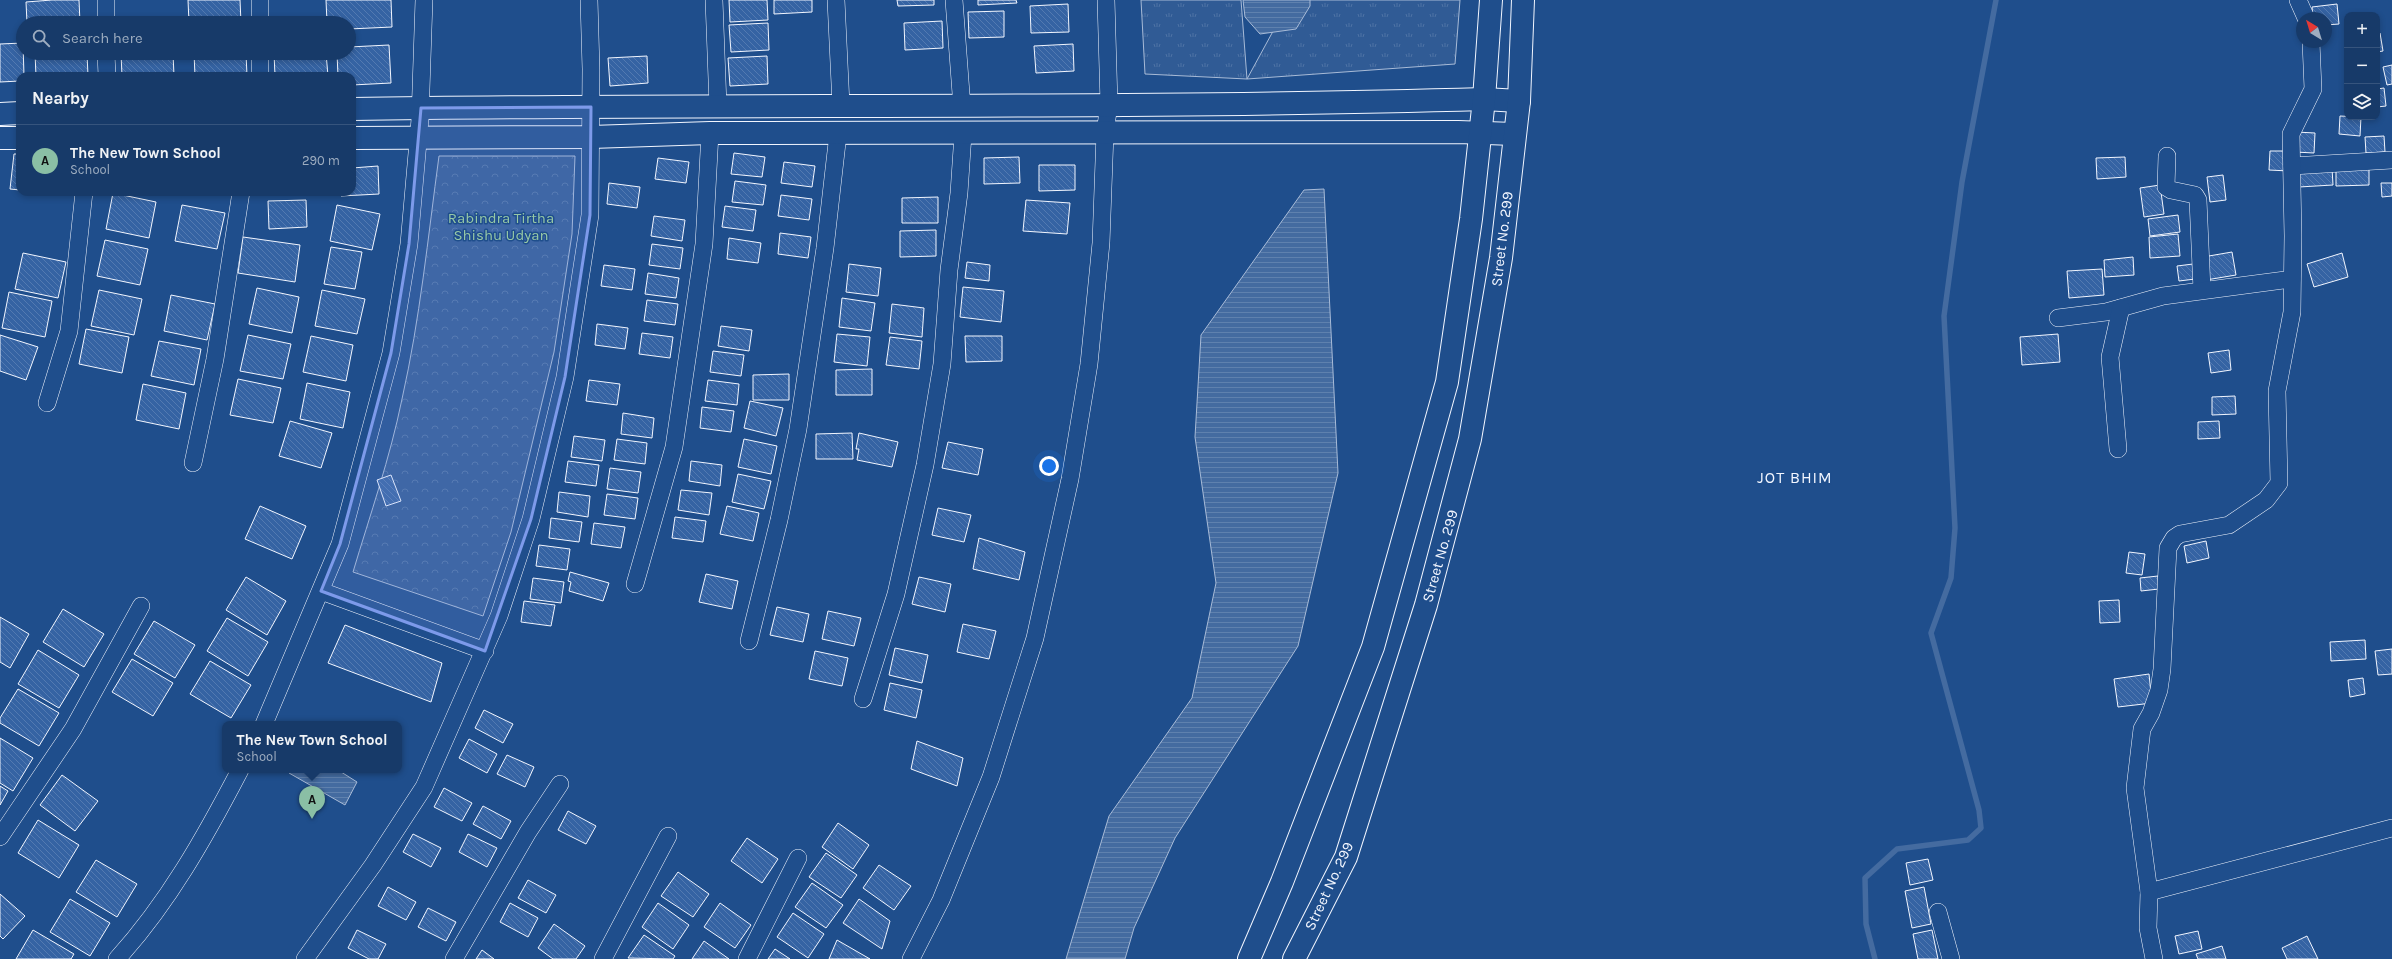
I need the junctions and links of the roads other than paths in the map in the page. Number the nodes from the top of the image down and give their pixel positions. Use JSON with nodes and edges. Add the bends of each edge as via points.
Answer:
{"nodes":[{"id":1,"x":106,"y":0,"type":"edge"},
{"id":2,"x":260,"y":0,"type":"edge"},
{"id":3,"x":424,"y":0,"type":"edge"},
{"id":4,"x":589,"y":0,"type":"edge"},
{"id":5,"x":714,"y":0,"type":"edge"},
{"id":6,"x":836,"y":0,"type":"edge"},
{"id":7,"x":954,"y":0,"type":"edge"},
{"id":8,"x":1106,"y":0,"type":"edge"},
{"id":9,"x":1491,"y":0,"type":"edge"},
{"id":10,"x":1523,"y":0,"type":"edge"},
{"id":11,"x":2298,"y":0,"type":"edge"},
{"id":12,"x":2303,"y":12,"type":"edge"},
{"id":13,"x":106,"y":16,"type":"edge"},
{"id":14,"x":260,"y":16,"type":"edge"},
{"id":15,"x":2311,"y":48,"type":"edge"},
{"id":16,"x":106,"y":60,"type":"edge"},
{"id":17,"x":260,"y":60,"type":"edge"},
{"id":18,"x":107,"y":72,"type":"edge"},
{"id":19,"x":260,"y":72,"type":"edge"},
{"id":20,"x":1484,"y":98,"type":"junction"},
{"id":21,"x":1519,"y":101,"type":"junction"},
{"id":22,"x":1108,"y":104,"type":"junction"},
{"id":23,"x":841,"y":105,"type":"junction"},
{"id":24,"x":718,"y":106,"type":"junction"},
{"id":25,"x":591,"y":107,"type":"junction"},
{"id":26,"x":962,"y":107,"type":"junction"},
{"id":27,"x":421,"y":108,"type":"junction"},
{"id":28,"x":356,"y":109,"type":"edge"},
{"id":29,"x":16,"y":113,"type":"edge"},
{"id":30,"x":0,"y":114,"type":"edge"},
{"id":31,"x":1480,"y":132,"type":"junction"},
{"id":32,"x":710,"y":133,"type":"junction"},
{"id":33,"x":1105,"y":133,"type":"junction"},
{"id":34,"x":838,"y":134,"type":"junction"},
{"id":35,"x":963,"y":134,"type":"junction"},
{"id":36,"x":1514,"y":134,"type":"junction"},
{"id":37,"x":591,"y":137,"type":"junction"},
{"id":38,"x":0,"y":138,"type":"edge"},
{"id":39,"x":16,"y":138,"type":"edge"},
{"id":40,"x":356,"y":138,"type":"edge"},
{"id":41,"x":419,"y":138,"type":"junction"},
{"id":42,"x":2167,"y":156,"type":"dead end"},
{"id":43,"x":2392,"y":160,"type":"edge"},
{"id":44,"x":2292,"y":166,"type":"junction"},
{"id":45,"x":84,"y":196,"type":"edge"},
{"id":46,"x":240,"y":196,"type":"edge"},
{"id":47,"x":2292,"y":279,"type":"junction"},
{"id":48,"x":2202,"y":290,"type":"junction"},
{"id":49,"x":2121,"y":308,"type":"junction"},
{"id":50,"x":2058,"y":318,"type":"dead end"},
{"id":51,"x":48,"y":403,"type":"dead end"},
{"id":52,"x":2118,"y":449,"type":"dead end"},
{"id":53,"x":193,"y":463,"type":"dead end"},
{"id":54,"x":635,"y":584,"type":"dead end"},
{"id":55,"x":321,"y":591,"type":"junction"},
{"id":56,"x":141,"y":606,"type":"dead end"},
{"id":57,"x":749,"y":641,"type":"dead end"},
{"id":58,"x":485,"y":651,"type":"junction"},
{"id":59,"x":863,"y":699,"type":"dead end"},
{"id":60,"x":265,"y":721,"type":"edge"},
{"id":61,"x":238,"y":773,"type":"edge"},
{"id":62,"x":560,"y":784,"type":"dead end"},
{"id":63,"x":2392,"y":828,"type":"edge"},
{"id":64,"x":668,"y":836,"type":"dead end"},
{"id":65,"x":0,"y":837,"type":"edge"},
{"id":66,"x":798,"y":858,"type":"dead end"},
{"id":67,"x":2149,"y":892,"type":"junction"},
{"id":68,"x":1938,"y":912,"type":"dead end"},
{"id":69,"x":117,"y":959,"type":"edge"},
{"id":70,"x":305,"y":959,"type":"edge"},
{"id":71,"x":454,"y":959,"type":"edge"},
{"id":72,"x":603,"y":959,"type":"edge"},
{"id":73,"x":748,"y":959,"type":"edge"},
{"id":74,"x":911,"y":959,"type":"edge"},
{"id":75,"x":1249,"y":959,"type":"edge"},
{"id":76,"x":1294,"y":959,"type":"edge"},
{"id":77,"x":1951,"y":959,"type":"edge"},
{"id":78,"x":2154,"y":959,"type":"edge"}],
"edges":[{"from":1,"to":13,"type":"street"},
{"from":2,"to":14,"type":"street"},
{"from":3,"to":27,"type":"street"},
{"from":4,"to":25,"type":"street"},
{"from":5,"to":24,"type":"street"},
{"from":6,"to":23,"type":"street"},
{"from":7,"to":26,"type":"street"},
{"from":8,"to":22,"type":"street"},
{"from":9,"to":20,"type":"street"},
{"from":10,"to":21,"type":"street","name":"Street No. 299"},
{"from":11,"to":12,"type":"street"},
{"from":15,"to":44,"type":"street","via":[[2313,88],[2291,134]]},
{"from":16,"to":18,"type":"street"},
{"from":17,"to":19,"type":"street"},
{"from":20,"to":21,"type":"street"},
{"from":20,"to":22,"type":"street"},
{"from":20,"to":31,"type":"street"},
{"from":21,"to":36,"type":"street","name":"Street No. 299"},
{"from":22,"to":26,"type":"street"},
{"from":22,"to":33,"type":"street"},
{"from":23,"to":24,"type":"street"},
{"from":23,"to":26,"type":"street"},
{"from":24,"to":25,"type":"street"},
{"from":25,"to":27,"type":"street"},
{"from":25,"to":37,"type":"street"},
{"from":27,"to":28,"type":"street"},
{"from":27,"to":41,"type":"street"},
{"from":29,"to":30,"type":"street"},
{"from":31,"to":33,"type":"street"},
{"from":31,"to":36,"type":"street"},
{"from":31,"to":75,"type":"street","via":[[1471,219],[1447,382],[1401,549],[1373,647],[1282,882]]},
{"from":32,"to":34,"type":"street"},
{"from":32,"to":37,"type":"street"},
{"from":32,"to":54,"type":"street","via":[[704,244],[674,447]]},
{"from":33,"to":35,"type":"street"},
{"from":33,"to":74,"type":"street","via":[[1101,243],[1089,364],[1070,479],[1035,638],[991,777],[941,900]]},
{"from":34,"to":35,"type":"street"},
{"from":34,"to":57,"type":"street","via":[[824,256],[798,429]]},
{"from":35,"to":59,"type":"street","via":[[942,364],[925,466],[896,594]]},
{"from":36,"to":76,"type":"street","name":"Street No. 299","via":[[1501,258],[1470,439],[1455,503],[1424,612],[1346,857]]},
{"from":37,"to":41,"type":"street"},
{"from":37,"to":58,"type":"street","via":[[590,215],[565,377],[531,518]]},
{"from":38,"to":39,"type":"street"},
{"from":40,"to":41,"type":"street"},
{"from":41,"to":55,"type":"street","via":[[409,244],[391,353],[340,544]]},
{"from":42,"to":48,"type":"street","via":[[2166,186],[2171,190],[2195,195],[2198,200]]},
{"from":43,"to":44,"type":"street"},
{"from":44,"to":47,"type":"street"},
{"from":45,"to":51,"type":"street","via":[[69,331]]},
{"from":46,"to":53,"type":"street","via":[[215,359]]},
{"from":47,"to":48,"type":"street"},
{"from":47,"to":67,"type":"street","via":[[2292,312],[2277,391],[2279,483],[2266,500],[2230,525],[2180,534],[2168,548],[2162,669],[2159,690],[2142,729],[2135,788]]},
{"from":48,"to":49,"type":"street","via":[[2163,296]]},
{"from":49,"to":50,"type":"street"},
{"from":49,"to":52,"type":"street","via":[[2110,357]]},
{"from":55,"to":58,"type":"street"},
{"from":55,"to":60,"type":"street"},
{"from":56,"to":65,"type":"street","via":[[73,729]]},
{"from":58,"to":70,"type":"street","via":[[424,787],[374,865]]},
{"from":61,"to":69,"type":"street","via":[[207,833],[144,929]]},
{"from":62,"to":71,"type":"street","via":[[528,832]]},
{"from":63,"to":67,"type":"street"},
{"from":64,"to":72,"type":"street"},
{"from":66,"to":73,"type":"street"},
{"from":67,"to":78,"type":"street","via":[[2148,928]]},
{"from":68,"to":77,"type":"street"}]}
